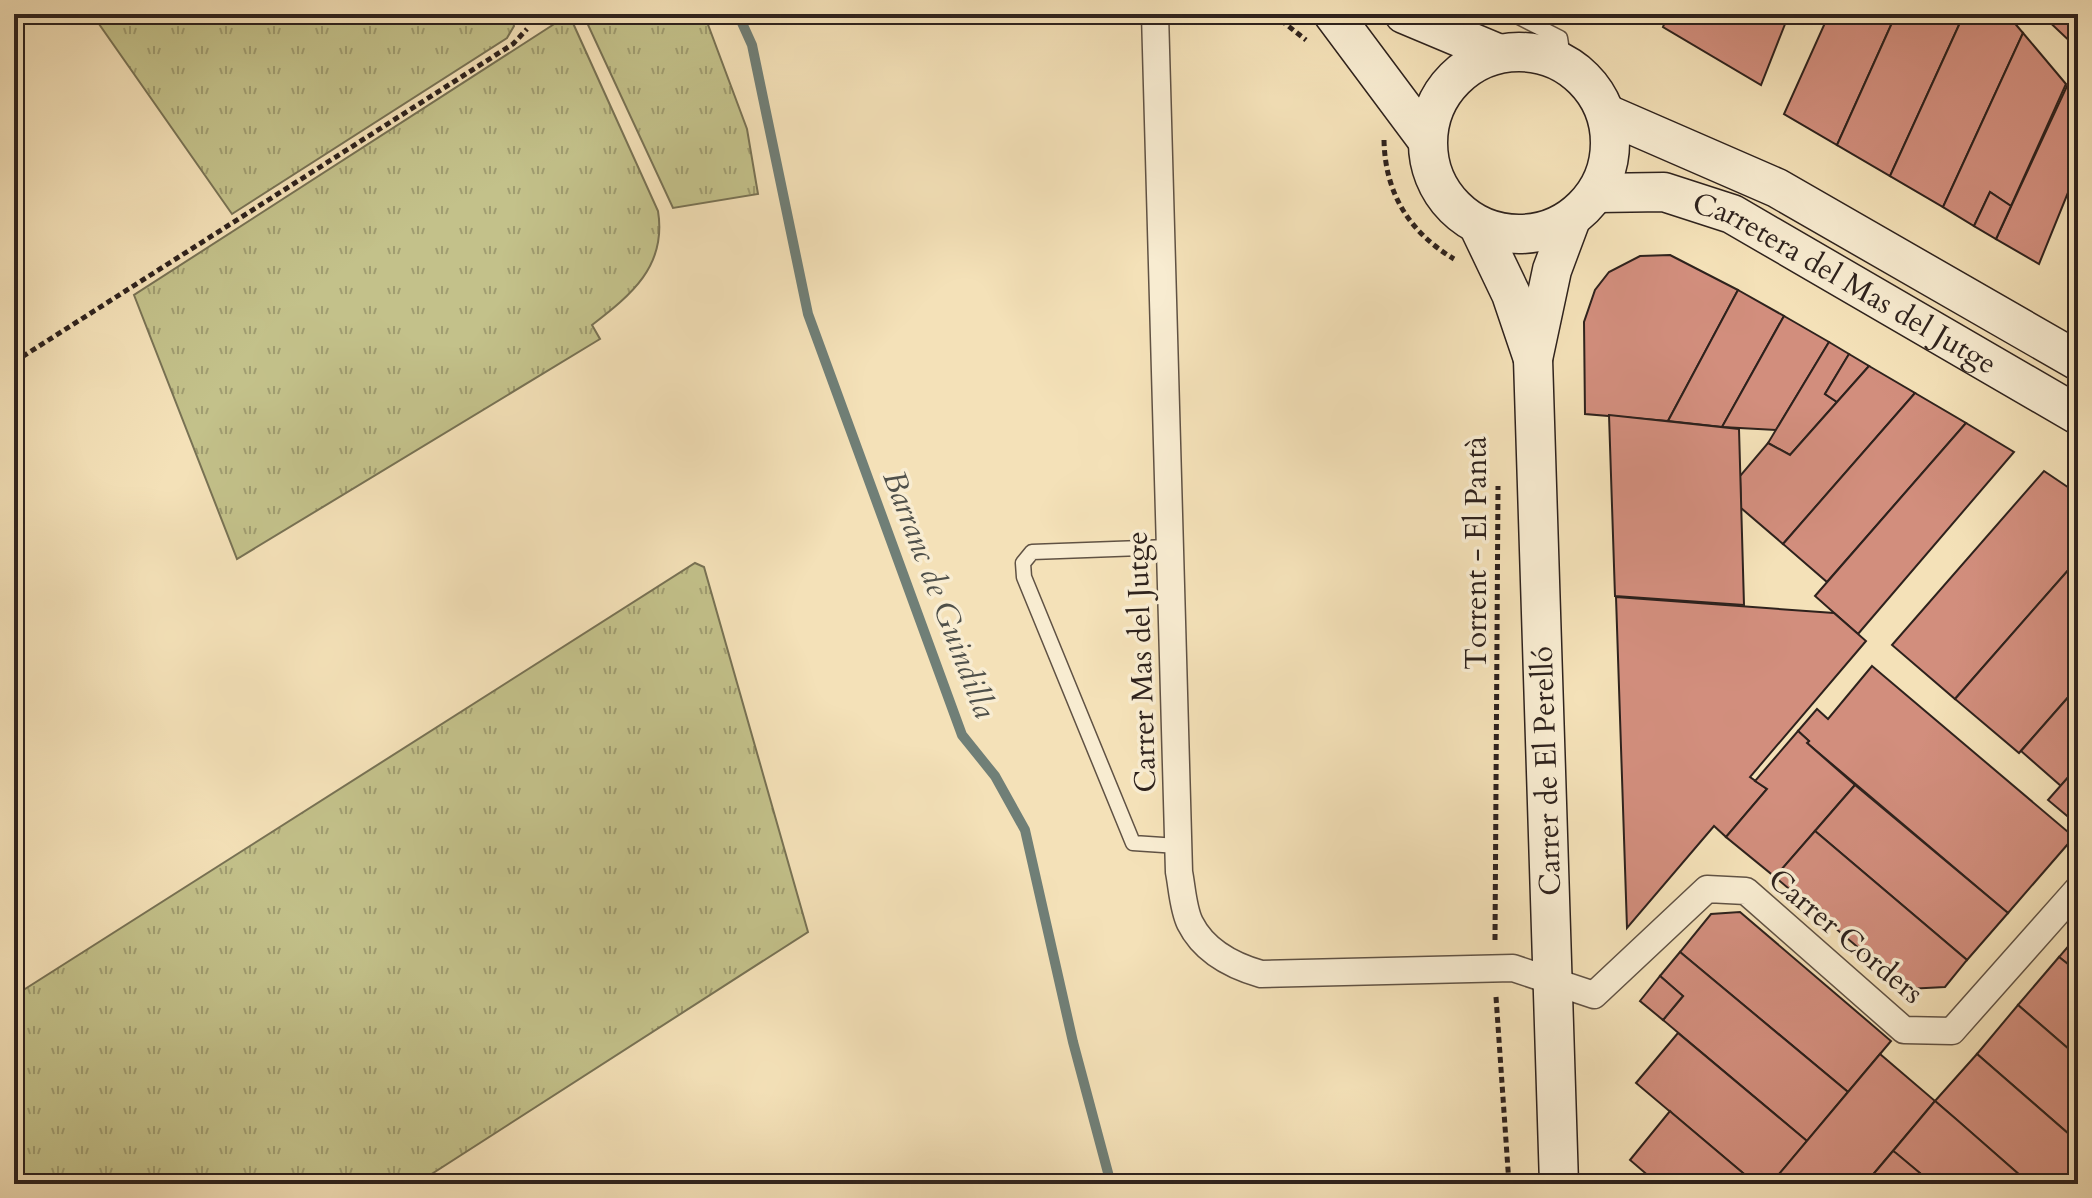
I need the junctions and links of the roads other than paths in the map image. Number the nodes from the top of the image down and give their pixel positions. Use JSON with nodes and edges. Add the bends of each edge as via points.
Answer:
{"nodes":[{"id":1,"x":1155,"y":14,"type":"edge"},
{"id":2,"x":1404,"y":14,"type":"edge"},
{"id":3,"x":1513,"y":14,"type":"edge"},
{"id":4,"x":1321,"y":28,"type":"edge"},
{"id":5,"x":1497,"y":53,"type":"junction"},
{"id":6,"x":1564,"y":63,"type":"junction"},
{"id":7,"x":1607,"y":114,"type":"junction"},
{"id":8,"x":1427,"y":140,"type":"junction"},
{"id":9,"x":1584,"y":206,"type":"junction"},
{"id":10,"x":1478,"y":225,"type":"junction"},
{"id":11,"x":1533,"y":359,"type":"junction"},
{"id":12,"x":2078,"y":361,"type":"edge"},
{"id":13,"x":2078,"y":415,"type":"edge"},
{"id":14,"x":1169,"y":547,"type":"junction"},
{"id":15,"x":1178,"y":846,"type":"junction"},
{"id":16,"x":2078,"y":889,"type":"edge"},
{"id":17,"x":1553,"y":983,"type":"junction"},
{"id":18,"x":1559,"y":1184,"type":"edge"}],
"edges":[{"from":1,"to":14,"type":"street","name":"Carrer Mas del Jutge"},
{"from":2,"to":5,"type":"street"},
{"from":3,"to":6,"type":"lane","via":[[1560,38]]},
{"from":4,"to":8,"type":"street","via":[[1346,27]]},
{"from":5,"to":6,"type":"street","via":[[1531,51]]},
{"from":5,"to":8,"type":"street","via":[[1469,66],[1447,85],[1432,111]]},
{"from":6,"to":7,"type":"street","via":[[1590,84]]},
{"from":7,"to":9,"type":"street","via":[[1608,168]]},
{"from":7,"to":12,"type":"street","name":"Carretera del Mas del Jutge","via":[[1777,188]]},
{"from":8,"to":10,"type":"street","via":[[1433,174],[1451,204]]},
{"from":9,"to":10,"type":"street","via":[[1541,232],[1520,234]]},
{"from":9,"to":11,"type":"street","via":[[1552,270]]},
{"from":9,"to":13,"type":"street","name":"Carretera del Mas del Jutge","via":[[1664,192],[1732,214]]},
{"from":10,"to":11,"type":"street","via":[[1511,294]]},
{"from":11,"to":17,"type":"street","name":"Carrer de El Perelló"},
{"from":14,"to":15,"type":"street","name":"Carrer Mas del Jutge"},
{"from":14,"to":15,"type":"lane","via":[[1032,552],[1023,563],[1024,577],[1133,843]]},
{"from":15,"to":17,"type":"street","name":"Carrer Mas del Jutge","via":[[1189,922],[1233,966],[1261,974],[1513,968]]},
{"from":16,"to":17,"type":"street","name":"Carrer Corders","via":[[1952,1031],[1904,1030],[1746,891],[1707,889],[1594,995]]},
{"from":17,"to":18,"type":"street","name":"Carrer de El Perelló"}]}
